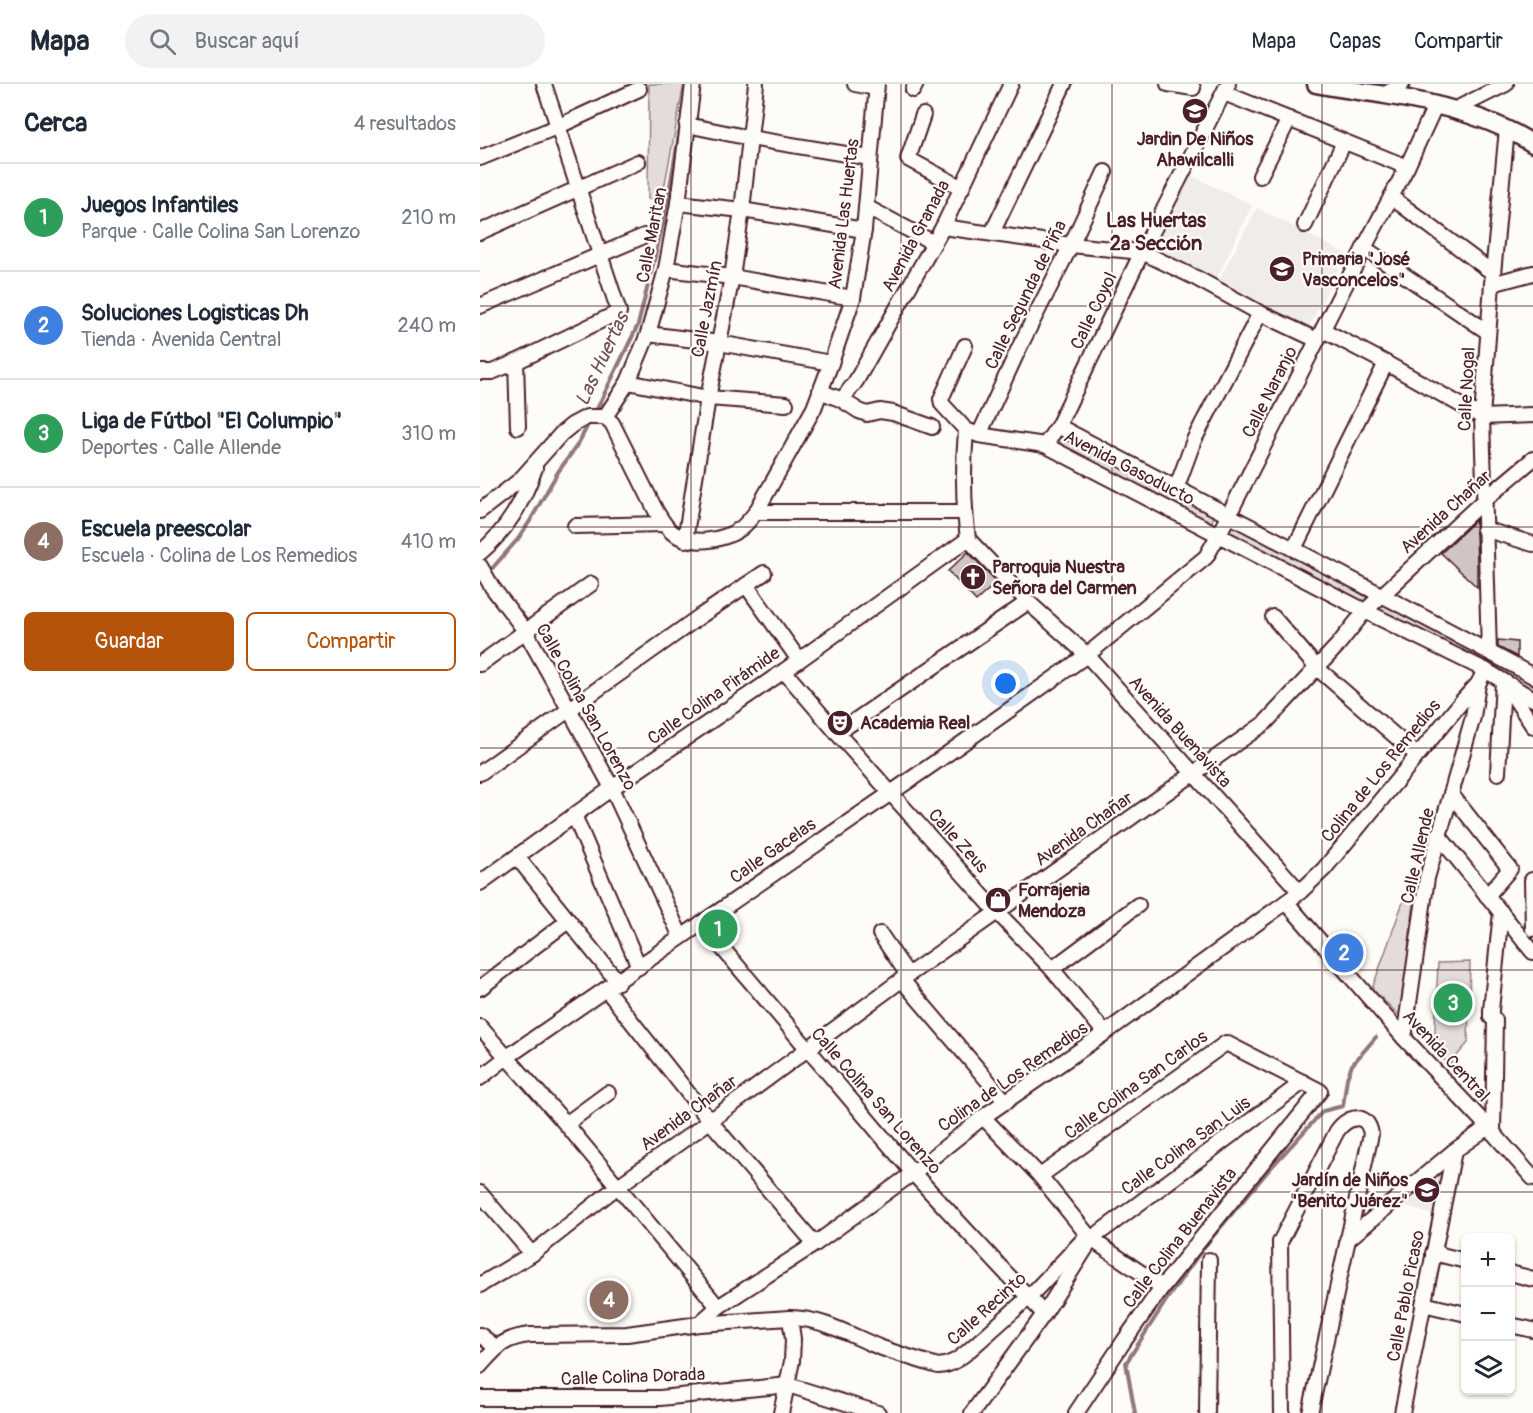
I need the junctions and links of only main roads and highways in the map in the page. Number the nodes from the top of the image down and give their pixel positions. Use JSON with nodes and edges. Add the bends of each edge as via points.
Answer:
{"nodes":[{"id":1,"x":1316,"y":84,"type":"edge"},
{"id":2,"x":1340,"y":86,"type":"edge"},
{"id":3,"x":1533,"y":144,"type":"edge"}],
"edges":[{"from":1,"to":2,"type":"main road"},
{"from":2,"to":3,"type":"main road","via":[[1454,110],[1489,121]]}]}
